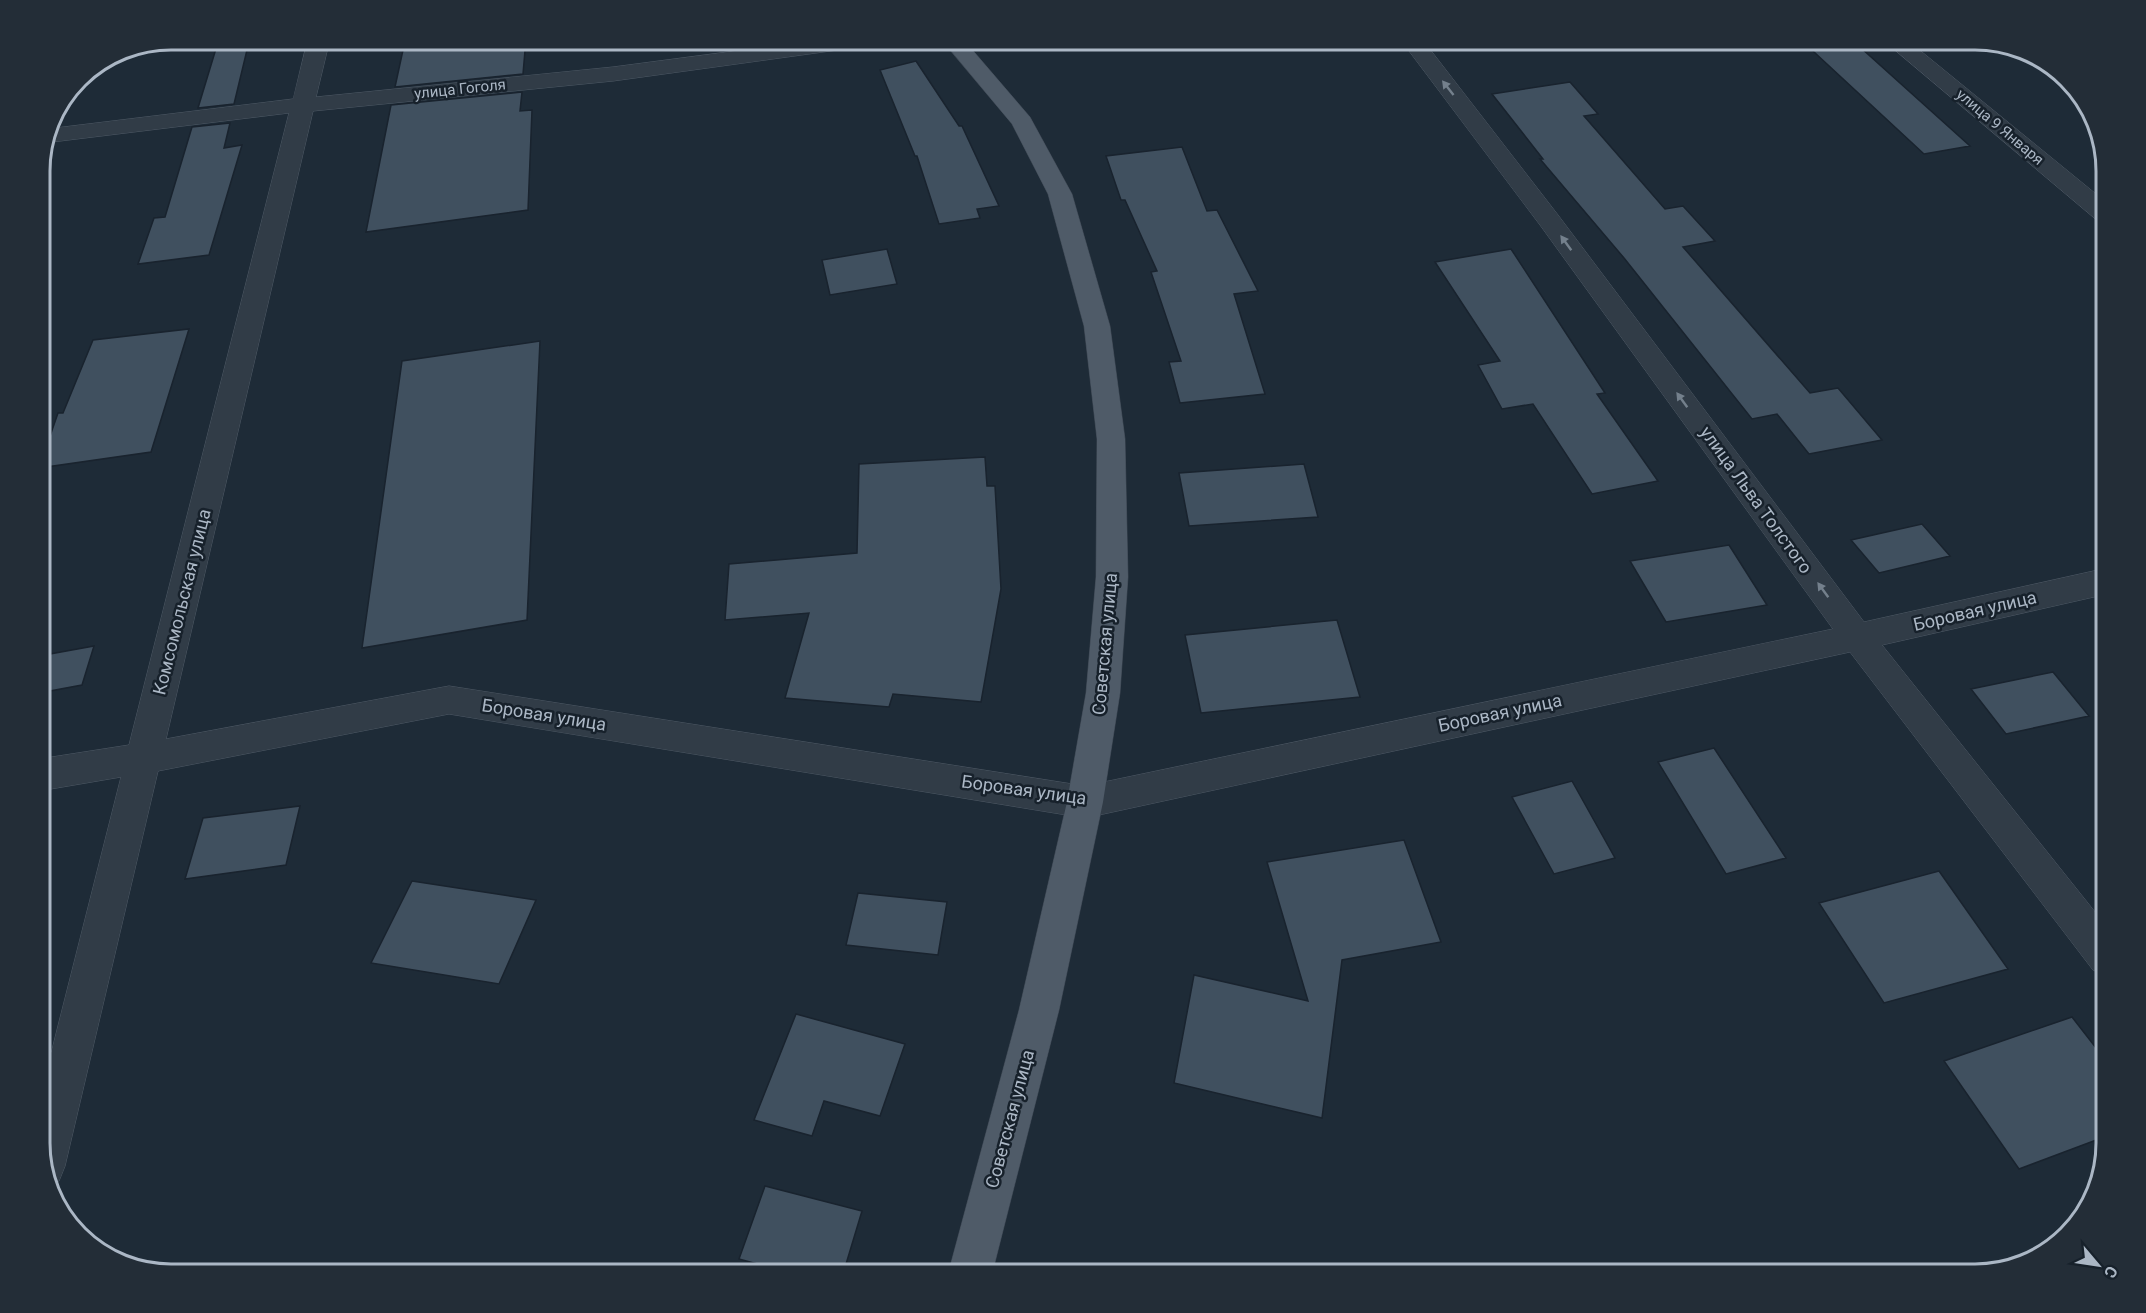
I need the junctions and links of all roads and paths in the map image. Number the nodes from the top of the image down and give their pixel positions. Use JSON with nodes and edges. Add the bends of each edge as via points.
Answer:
{"nodes":[{"id":1,"x":316,"y":50,"type":"edge"},
{"id":2,"x":792,"y":50,"type":"edge"},
{"id":3,"x":961,"y":50,"type":"edge"},
{"id":4,"x":1419,"y":50,"type":"edge"},
{"id":5,"x":1906,"y":50,"type":"edge"},
{"id":6,"x":303,"y":105,"type":"junction"},
{"id":7,"x":55,"y":135,"type":"edge"},
{"id":8,"x":2096,"y":207,"type":"edge"},
{"id":9,"x":2096,"y":583,"type":"edge"},
{"id":10,"x":1857,"y":637,"type":"junction"},
{"id":11,"x":144,"y":758,"type":"junction"},
{"id":12,"x":50,"y":773,"type":"edge"},
{"id":13,"x":1085,"y":801,"type":"junction"},
{"id":14,"x":2096,"y":943,"type":"edge"},
{"id":15,"x":50,"y":1142,"type":"edge"},
{"id":16,"x":973,"y":1264,"type":"edge"}],
"edges":[{"from":1,"to":6,"type":"street","name":"Комсомольская улица"},
{"from":2,"to":6,"type":"street","name":"улица Гоголя","via":[[613,74]]},
{"from":3,"to":13,"type":"main road","name":"Советская улица","via":[[1022,122],[1060,195],[1097,326],[1111,439],[1112,577],[1102,693]]},
{"from":10,"to":4,"type":"street","name":"улица Льва Толстого","one_way":true},
{"from":5,"to":8,"type":"street","name":"улица 9 Января"},
{"from":6,"to":7,"type":"street","name":"улица Гоголя"},
{"from":6,"to":11,"type":"street","name":"Комсомольская улица"},
{"from":9,"to":10,"type":"street","name":"Боровая улица"},
{"from":10,"to":13,"type":"street","name":"Боровая улица"},
{"from":10,"to":14,"type":"street","name":"улица Льва Толстого"},
{"from":11,"to":12,"type":"street","name":"Боровая улица"},
{"from":11,"to":13,"type":"street","name":"Боровая улица","via":[[449,700]]},
{"from":11,"to":15,"type":"street","name":"Комсомольская улица"},
{"from":13,"to":16,"type":"main road","name":"Советская улица","via":[[1039,1010]]}]}
